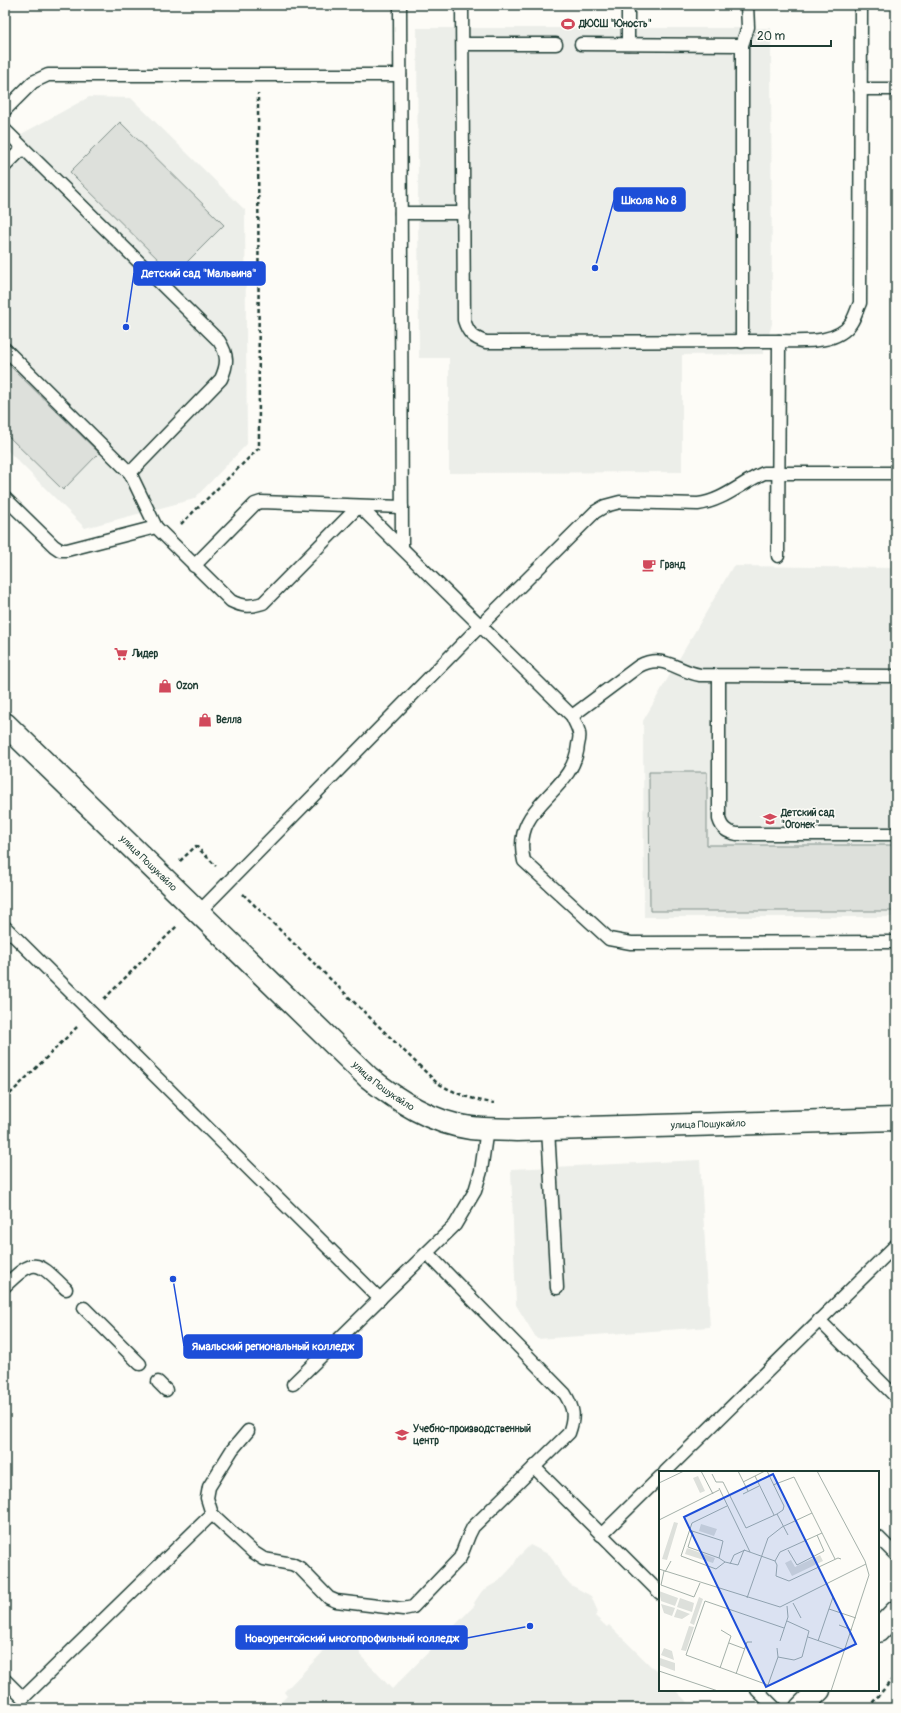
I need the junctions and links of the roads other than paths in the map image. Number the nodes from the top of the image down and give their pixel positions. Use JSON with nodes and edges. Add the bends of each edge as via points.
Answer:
{"nodes":[{"id":1,"x":400,"y":5,"type":"edge"},
{"id":2,"x":462,"y":5,"type":"edge"},
{"id":3,"x":628,"y":5,"type":"edge"},
{"id":4,"x":747,"y":5,"type":"edge"},
{"id":5,"x":861,"y":5,"type":"edge"},
{"id":6,"x":463,"y":44,"type":"junction"},
{"id":7,"x":556,"y":44,"type":"dead end"},
{"id":8,"x":581,"y":44,"type":"dead end"},
{"id":9,"x":628,"y":44,"type":"junction"},
{"id":10,"x":742,"y":45,"type":"junction"},
{"id":11,"x":400,"y":76,"type":"junction"},
{"id":12,"x":860,"y":89,"type":"junction"},
{"id":13,"x":896,"y":89,"type":"edge"},
{"id":14,"x":5,"y":110,"type":"edge"},
{"id":15,"x":5,"y":130,"type":"edge"},
{"id":16,"x":23,"y":148,"type":"junction"},
{"id":17,"x":5,"y":166,"type":"edge"},
{"id":18,"x":401,"y":213,"type":"junction"},
{"id":19,"x":464,"y":213,"type":"junction"},
{"id":20,"x":779,"y":341,"type":"junction"},
{"id":21,"x":742,"y":342,"type":"junction"},
{"id":22,"x":5,"y":349,"type":"edge"},
{"id":23,"x":779,"y":472,"type":"junction"},
{"id":24,"x":130,"y":473,"type":"junction"},
{"id":25,"x":896,"y":473,"type":"edge"},
{"id":26,"x":5,"y":498,"type":"edge"},
{"id":27,"x":359,"y":506,"type":"junction"},
{"id":28,"x":402,"y":507,"type":"junction"},
{"id":29,"x":156,"y":527,"type":"junction"},
{"id":30,"x":402,"y":546,"type":"junction"},
{"id":31,"x":778,"y":556,"type":"dead end"},
{"id":32,"x":194,"y":566,"type":"junction"},
{"id":33,"x":481,"y":625,"type":"junction"},
{"id":34,"x":719,"y":676,"type":"junction"},
{"id":35,"x":896,"y":676,"type":"edge"},
{"id":36,"x":572,"y":716,"type":"junction"},
{"id":37,"x":5,"y":724,"type":"edge"},
{"id":38,"x":896,"y":834,"type":"edge"},
{"id":39,"x":199,"y":912,"type":"junction"},
{"id":40,"x":5,"y":927,"type":"edge"},
{"id":41,"x":896,"y":942,"type":"edge"},
{"id":42,"x":896,"y":1119,"type":"edge"},
{"id":43,"x":487,"y":1129,"type":"junction"},
{"id":44,"x":548,"y":1129,"type":"junction"},
{"id":45,"x":896,"y":1245,"type":"edge"},
{"id":46,"x":427,"y":1253,"type":"junction"},
{"id":47,"x":5,"y":1286,"type":"edge"},
{"id":48,"x":557,"y":1288,"type":"dead end"},
{"id":49,"x":66,"y":1289,"type":"dead end"},
{"id":50,"x":380,"y":1299,"type":"junction"},
{"id":51,"x":84,"y":1308,"type":"dead end"},
{"id":52,"x":819,"y":1320,"type":"junction"},
{"id":53,"x":140,"y":1364,"type":"dead end"},
{"id":54,"x":293,"y":1384,"type":"dead end"},
{"id":55,"x":896,"y":1397,"type":"edge"},
{"id":56,"x":248,"y":1431,"type":"dead end"},
{"id":57,"x":534,"y":1468,"type":"junction"},
{"id":58,"x":666,"y":1471,"type":"edge"},
{"id":59,"x":659,"y":1478,"type":"edge"},
{"id":60,"x":212,"y":1514,"type":"junction"},
{"id":61,"x":602,"y":1535,"type":"junction"},
{"id":62,"x":879,"y":1538,"type":"edge"},
{"id":63,"x":896,"y":1555,"type":"edge"},
{"id":64,"x":659,"y":1592,"type":"edge"},
{"id":65,"x":896,"y":1612,"type":"edge"},
{"id":66,"x":879,"y":1630,"type":"edge"},
{"id":67,"x":5,"y":1680,"type":"edge"},
{"id":68,"x":758,"y":1691,"type":"edge"},
{"id":69,"x":818,"y":1691,"type":"edge"},
{"id":70,"x":775,"y":1708,"type":"edge"},
{"id":71,"x":802,"y":1708,"type":"edge"}],
"edges":[{"from":1,"to":11,"type":"lane"},
{"from":2,"to":6,"type":"lane"},
{"from":3,"to":9,"type":"lane"},
{"from":4,"to":10,"type":"lane","via":[[748,27]]},
{"from":5,"to":12,"type":"lane"},
{"from":6,"to":7,"type":"lane"},
{"from":6,"to":19,"type":"lane"},
{"from":8,"to":9,"type":"lane"},
{"from":9,"to":10,"type":"lane"},
{"from":10,"to":21,"type":"lane"},
{"from":11,"to":14,"type":"lane","via":[[48,75],[33,82]]},
{"from":11,"to":18,"type":"lane"},
{"from":12,"to":13,"type":"lane"},
{"from":12,"to":20,"type":"lane","via":[[860,303],[851,324],[835,336],[818,341]]},
{"from":15,"to":16,"type":"lane"},
{"from":16,"to":17,"type":"lane"},
{"from":16,"to":24,"type":"lane","via":[[219,341],[225,351],[226,369],[221,379]]},
{"from":18,"to":19,"type":"lane"},
{"from":18,"to":28,"type":"lane"},
{"from":19,"to":21,"type":"lane","via":[[464,320],[467,330],[474,338],[486,342]]},
{"from":20,"to":21,"type":"lane"},
{"from":20,"to":23,"type":"lane"},
{"from":22,"to":24,"type":"lane"},
{"from":23,"to":25,"type":"lane"},
{"from":23,"to":31,"type":"lane"},
{"from":23,"to":33,"type":"lane","via":[[759,475],[708,503],[620,502],[605,506],[595,512]]},
{"from":24,"to":29,"type":"lane"},
{"from":26,"to":29,"type":"lane","via":[[60,550]]},
{"from":27,"to":28,"type":"lane"},
{"from":27,"to":30,"type":"lane"},
{"from":27,"to":32,"type":"lane","via":[[261,502],[255,504]]},
{"from":27,"to":32,"type":"lane","via":[[263,603],[242,606],[231,601]]},
{"from":28,"to":30,"type":"lane"},
{"from":29,"to":32,"type":"lane"},
{"from":30,"to":33,"type":"lane"},
{"from":33,"to":36,"type":"lane"},
{"from":33,"to":39,"type":"lane"},
{"from":34,"to":35,"type":"lane"},
{"from":34,"to":36,"type":"lane","via":[[692,674],[659,660],[649,661]]},
{"from":34,"to":38,"type":"lane","via":[[719,819],[722,826],[737,834]]},
{"from":36,"to":41,"type":"lane","via":[[579,733],[577,757],[568,775],[532,814],[523,830],[521,848],[524,861],[609,939],[631,943]]},
{"from":37,"to":39,"type":"street","name":"улица Пошукайло"},
{"from":39,"to":43,"type":"street","name":"улица Пошукайло","via":[[368,1077],[390,1094],[432,1117],[471,1128]]},
{"from":40,"to":50,"type":"lane"},
{"from":42,"to":44,"type":"street","name":"улица Пошукайло"},
{"from":43,"to":44,"type":"street","name":"улица Пошукайло"},
{"from":43,"to":46,"type":"lane","via":[[482,1171],[475,1191],[455,1224]]},
{"from":44,"to":48,"type":"lane"},
{"from":45,"to":52,"type":"lane"},
{"from":46,"to":50,"type":"lane"},
{"from":46,"to":57,"type":"lane","via":[[565,1394],[572,1406],[573,1421],[569,1433]]},
{"from":47,"to":49,"type":"lane","via":[[21,1270],[37,1265],[46,1269]]},
{"from":50,"to":54,"type":"lane"},
{"from":51,"to":53,"type":"lane"},
{"from":52,"to":55,"type":"lane"},
{"from":52,"to":58,"type":"lane"},
{"from":56,"to":60,"type":"lane","via":[[232,1450],[209,1487],[207,1498]]},
{"from":57,"to":60,"type":"lane","via":[[473,1527],[460,1558],[413,1607],[408,1608],[336,1601],[329,1598],[300,1568],[264,1558],[253,1552]]},
{"from":57,"to":61,"type":"lane"},
{"from":59,"to":61,"type":"lane"},
{"from":60,"to":67,"type":"lane","via":[[23,1698]]},
{"from":61,"to":64,"type":"lane"},
{"from":62,"to":63,"type":"lane"},
{"from":65,"to":66,"type":"street"},
{"from":68,"to":70,"type":"lane"},
{"from":69,"to":71,"type":"street"}]}
